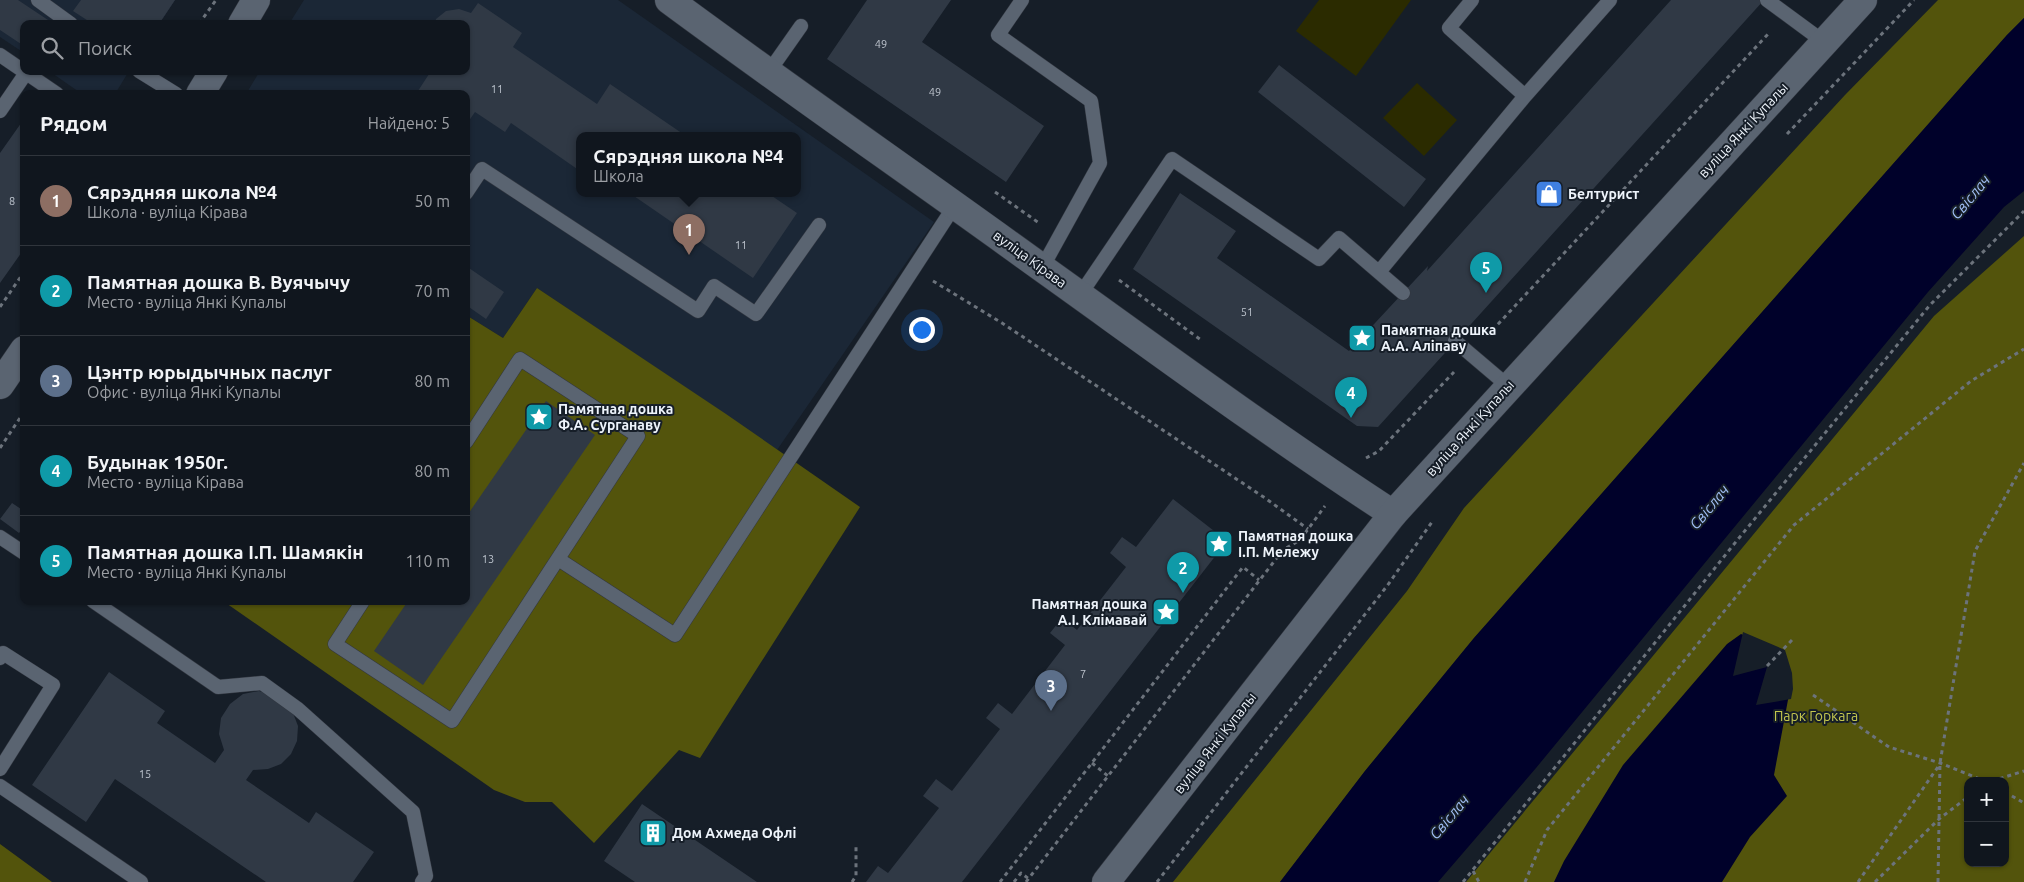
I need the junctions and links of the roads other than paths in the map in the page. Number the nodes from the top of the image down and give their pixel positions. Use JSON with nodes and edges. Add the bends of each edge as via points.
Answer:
{"nodes":[{"id":1,"x":38,"y":0,"type":"edge"},
{"id":2,"x":256,"y":0,"type":"edge"},
{"id":3,"x":669,"y":0,"type":"edge"},
{"id":4,"x":1022,"y":0,"type":"edge"},
{"id":5,"x":1472,"y":0,"type":"edge"},
{"id":6,"x":1610,"y":0,"type":"edge"},
{"id":7,"x":1767,"y":0,"type":"edge"},
{"id":8,"x":1863,"y":0,"type":"edge"},
{"id":9,"x":66,"y":20,"type":"edge"},
{"id":10,"x":244,"y":20,"type":"edge"},
{"id":11,"x":802,"y":26,"type":"dead end"},
{"id":12,"x":1824,"y":42,"type":"junction"},
{"id":13,"x":0,"y":55,"type":"edge"},
{"id":14,"x":20,"y":69,"type":"edge"},
{"id":15,"x":768,"y":73,"type":"junction"},
{"id":16,"x":25,"y":75,"type":"edge"},
{"id":17,"x":29,"y":75,"type":"edge"},
{"id":18,"x":145,"y":75,"type":"edge"},
{"id":19,"x":212,"y":75,"type":"edge"},
{"id":20,"x":51,"y":90,"type":"edge"},
{"id":21,"x":170,"y":90,"type":"edge"},
{"id":22,"x":202,"y":90,"type":"edge"},
{"id":23,"x":1525,"y":96,"type":"junction"},
{"id":24,"x":0,"y":111,"type":"edge"},
{"id":25,"x":470,"y":187,"type":"edge"},
{"id":26,"x":955,"y":205,"type":"junction"},
{"id":27,"x":819,"y":225,"type":"dead end"},
{"id":28,"x":1042,"y":268,"type":"junction"},
{"id":29,"x":1379,"y":272,"type":"junction"},
{"id":30,"x":1403,"y":293,"type":"dead end"},
{"id":31,"x":1080,"y":295,"type":"junction"},
{"id":32,"x":1455,"y":341,"type":"dead end"},
{"id":33,"x":20,"y":356,"type":"edge"},
{"id":34,"x":0,"y":385,"type":"edge"},
{"id":35,"x":1508,"y":386,"type":"junction"},
{"id":36,"x":470,"y":436,"type":"edge"},
{"id":37,"x":1393,"y":514,"type":"junction"},
{"id":38,"x":0,"y":537,"type":"edge"},
{"id":39,"x":20,"y":551,"type":"edge"},
{"id":40,"x":558,"y":559,"type":"junction"},
{"id":41,"x":99,"y":605,"type":"edge"},
{"id":42,"x":360,"y":605,"type":"edge"},
{"id":43,"x":0,"y":658,"type":"edge"},
{"id":44,"x":0,"y":769,"type":"edge"},
{"id":45,"x":0,"y":786,"type":"edge"},
{"id":46,"x":141,"y":882,"type":"edge"},
{"id":47,"x":422,"y":882,"type":"edge"},
{"id":48,"x":1106,"y":882,"type":"edge"}],
"edges":[{"from":1,"to":9,"type":"lane"},
{"from":2,"to":10,"type":"main road"},
{"from":3,"to":15,"type":"main road","name":"вуліца Кірава"},
{"from":4,"to":28,"type":"lane","via":[[998,34],[1091,100],[1100,163]]},
{"from":5,"to":23,"type":"lane","via":[[1449,28]]},
{"from":6,"to":23,"type":"lane"},
{"from":7,"to":12,"type":"lane"},
{"from":8,"to":12,"type":"main road","name":"вуліца Янкі Купалы"},
{"from":11,"to":15,"type":"lane"},
{"from":12,"to":35,"type":"main road","name":"вуліца Янкі Купалы"},
{"from":13,"to":14,"type":"lane"},
{"from":15,"to":26,"type":"main road","name":"вуліца Кірава"},
{"from":16,"to":24,"type":"lane"},
{"from":17,"to":20,"type":"lane"},
{"from":18,"to":21,"type":"lane"},
{"from":19,"to":22,"type":"main road"},
{"from":23,"to":29,"type":"lane"},
{"from":25,"to":27,"type":"lane","via":[[482,169],[698,310],[714,286],[756,314]]},
{"from":26,"to":28,"type":"main road","name":"вуліца Кірава"},
{"from":26,"to":40,"type":"lane","via":[[675,635]]},
{"from":28,"to":31,"type":"main road","name":"вуліца Кірава"},
{"from":29,"to":30,"type":"lane"},
{"from":29,"to":31,"type":"lane","via":[[1339,238],[1319,259],[1172,159]]},
{"from":31,"to":37,"type":"main road","name":"вуліца Кірава"},
{"from":32,"to":35,"type":"lane"},
{"from":33,"to":34,"type":"main road"},
{"from":35,"to":37,"type":"main road","name":"вуліца Янкі Купалы"},
{"from":36,"to":40,"type":"lane","via":[[520,359],[638,436]]},
{"from":37,"to":48,"type":"main road","name":"вуліца Янкі Купалы"},
{"from":38,"to":39,"type":"lane"},
{"from":40,"to":42,"type":"lane","via":[[452,722],[335,644]]},
{"from":41,"to":47,"type":"lane","via":[[218,687],[262,683],[298,709],[413,812],[426,876]]},
{"from":43,"to":44,"type":"lane","via":[[3,653],[53,685]]},
{"from":45,"to":46,"type":"lane"}]}
